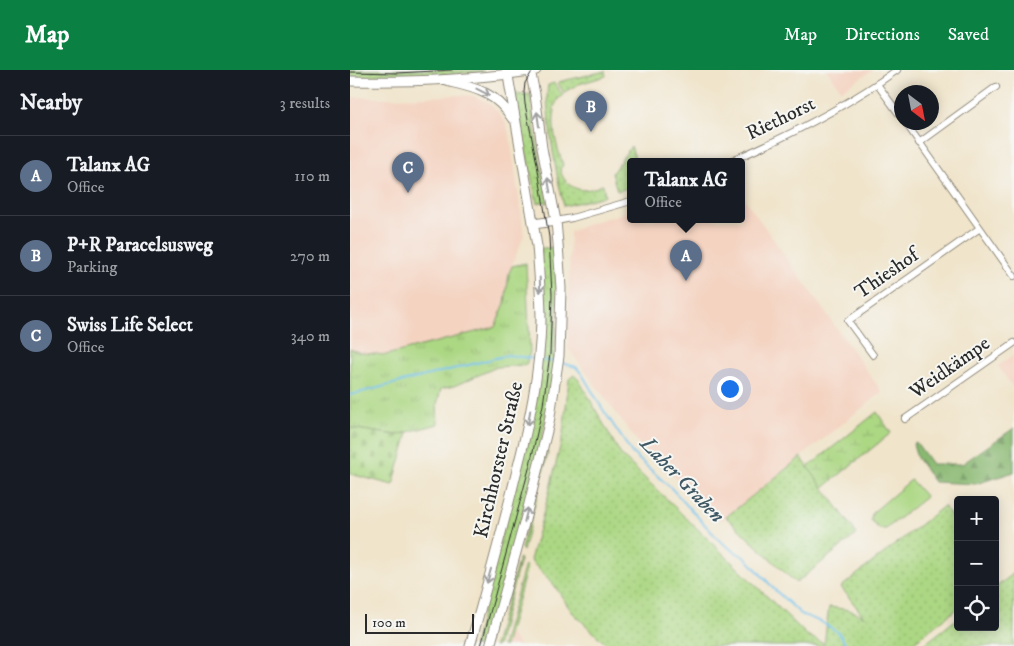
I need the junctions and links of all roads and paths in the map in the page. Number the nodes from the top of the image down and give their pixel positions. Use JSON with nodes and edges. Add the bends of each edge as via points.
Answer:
{"nodes":[{"id":1,"x":532,"y":70,"type":"edge"},
{"id":2,"x":897,"y":70,"type":"edge"},
{"id":3,"x":507,"y":72,"type":"edge"},
{"id":4,"x":440,"y":80,"type":"junction"},
{"id":5,"x":350,"y":81,"type":"edge"},
{"id":6,"x":877,"y":84,"type":"junction"},
{"id":7,"x":996,"y":87,"type":"dead end"},
{"id":8,"x":894,"y":107,"type":"edge"},
{"id":9,"x":515,"y":122,"type":"junction"},
{"id":10,"x":910,"y":130,"type":"edge"},
{"id":11,"x":919,"y":143,"type":"junction"},
{"id":12,"x":737,"y":158,"type":"edge"},
{"id":13,"x":627,"y":202,"type":"edge"},
{"id":14,"x":556,"y":221,"type":"junction"},
{"id":15,"x":534,"y":224,"type":"junction"},
{"id":16,"x":980,"y":228,"type":"junction"},
{"id":17,"x":1014,"y":274,"type":"edge"},
{"id":18,"x":1014,"y":343,"type":"edge"},
{"id":19,"x":873,"y":356,"type":"dead end"},
{"id":20,"x":905,"y":419,"type":"dead end"},
{"id":21,"x":470,"y":646,"type":"edge"},
{"id":22,"x":490,"y":646,"type":"edge"}],
"edges":[{"from":1,"to":3,"type":"main road"},
{"from":14,"to":1,"type":"main road","name":"Kirchhorster Straße","one_way":true},
{"from":2,"to":6,"type":"street","name":"Riethorst"},
{"from":3,"to":4,"type":"main road"},
{"from":3,"to":9,"type":"main road","name":"Kirchhorster Straße"},
{"from":4,"to":5,"type":"main road"},
{"from":4,"to":9,"type":"main road","one_way":true,"via":[[476,88],[487,94],[507,109]]},
{"from":6,"to":8,"type":"street"},
{"from":6,"to":12,"type":"street","name":"Riethorst","via":[[814,122]]},
{"from":7,"to":11,"type":"street"},
{"from":9,"to":15,"type":"main road","name":"Kirchhorster Straße"},
{"from":10,"to":11,"type":"street"},
{"from":11,"to":16,"type":"street"},
{"from":13,"to":14,"type":"street"},
{"from":14,"to":15,"type":"main road"},
{"from":22,"to":14,"type":"main road","name":"Kirchhorster Straße","one_way":true,"via":[[549,423],[557,373],[561,288]]},
{"from":15,"to":21,"type":"main road","name":"Kirchhorster Straße","one_way":true,"via":[[541,321],[529,423]]},
{"from":16,"to":17,"type":"street"},
{"from":16,"to":19,"type":"street","name":"Thieshof","via":[[848,321]]},
{"from":18,"to":20,"type":"street","name":"Weidkämpe"}]}
